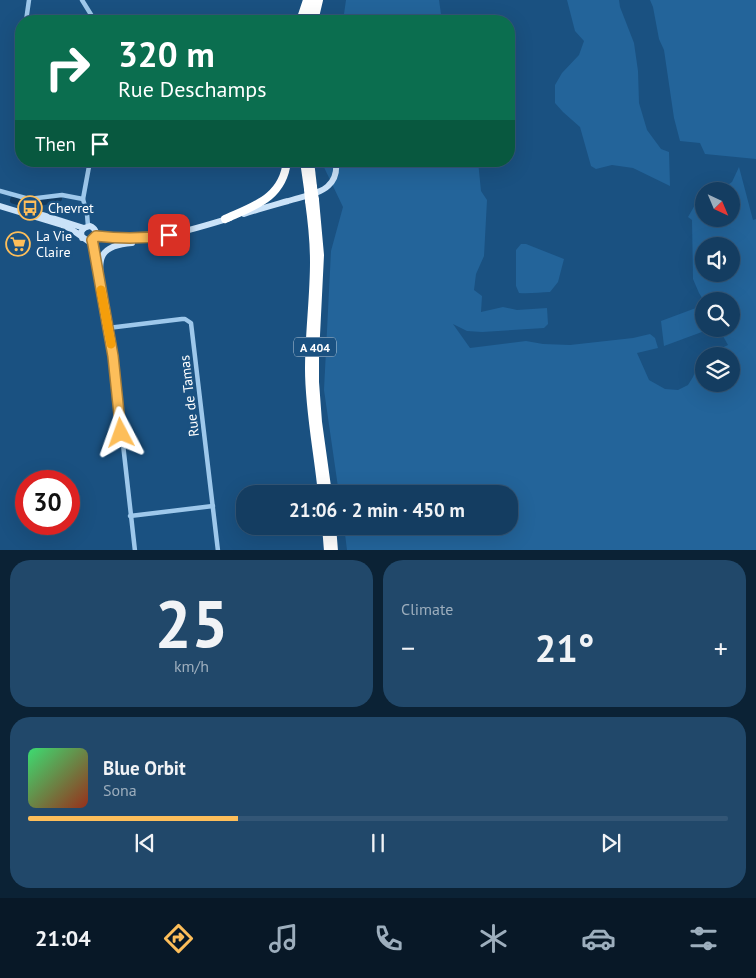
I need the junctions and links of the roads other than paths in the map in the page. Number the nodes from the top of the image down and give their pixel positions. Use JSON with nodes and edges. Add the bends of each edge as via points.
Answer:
{"nodes":[{"id":1,"x":29,"y":0,"type":"edge"},
{"id":2,"x":82,"y":0,"type":"edge"},
{"id":3,"x":307,"y":0,"type":"edge"},
{"id":4,"x":313,"y":0,"type":"edge"},
{"id":5,"x":319,"y":0,"type":"edge"},
{"id":6,"x":322,"y":0,"type":"edge"},
{"id":7,"x":27,"y":15,"type":"edge"},
{"id":8,"x":91,"y":15,"type":"edge"},
{"id":9,"x":302,"y":15,"type":"edge"},
{"id":10,"x":309,"y":15,"type":"edge"},
{"id":11,"x":315,"y":15,"type":"edge"},
{"id":12,"x":320,"y":15,"type":"edge"},
{"id":13,"x":89,"y":167,"type":"edge"},
{"id":14,"x":286,"y":167,"type":"edge"},
{"id":15,"x":305,"y":167,"type":"edge"},
{"id":16,"x":310,"y":167,"type":"edge"},
{"id":17,"x":336,"y":167,"type":"edge"},
{"id":18,"x":310,"y":188,"type":"junction"},
{"id":19,"x":0,"y":191,"type":"edge"},
{"id":20,"x":83,"y":199,"type":"junction"},
{"id":21,"x":0,"y":201,"type":"edge"},
{"id":22,"x":312,"y":201,"type":"junction"},
{"id":23,"x":0,"y":206,"type":"edge"},
{"id":24,"x":225,"y":219,"type":"junction"},
{"id":25,"x":86,"y":227,"type":"junction"},
{"id":26,"x":186,"y":231,"type":"junction"},
{"id":27,"x":82,"y":238,"type":"junction"},
{"id":28,"x":94,"y":238,"type":"junction"},
{"id":29,"x":102,"y":294,"type":"junction"},
{"id":30,"x":108,"y":328,"type":"junction"},
{"id":31,"x":321,"y":485,"type":"edge"},
{"id":32,"x":327,"y":485,"type":"edge"},
{"id":33,"x":213,"y":506,"type":"junction"},
{"id":34,"x":130,"y":516,"type":"junction"},
{"id":35,"x":327,"y":535,"type":"edge"},
{"id":36,"x":333,"y":535,"type":"edge"},
{"id":37,"x":134,"y":550,"type":"edge"},
{"id":38,"x":218,"y":550,"type":"edge"},
{"id":39,"x":328,"y":550,"type":"edge"},
{"id":40,"x":334,"y":550,"type":"edge"}],
"edges":[{"from":1,"to":7,"type":"street"},
{"from":2,"to":8,"type":"street"},
{"from":3,"to":9,"type":"highway"},
{"from":4,"to":10,"type":"highway"},
{"from":5,"to":11,"type":"highway"},
{"from":6,"to":12,"type":"highway"},
{"from":13,"to":20,"type":"street"},
{"from":14,"to":24,"type":"highway","via":[[273,193],[262,202]]},
{"from":15,"to":18,"type":"highway","number":"A 404"},
{"from":16,"to":18,"type":"highway","number":"A 404"},
{"from":17,"to":24,"type":"main road","via":[[333,180],[322,190]]},
{"from":18,"to":22,"type":"highway","number":"A 404","bridge":true},
{"from":19,"to":20,"type":"street","via":[[29,199],[62,195]]},
{"from":20,"to":25,"type":"street"},
{"from":21,"to":25,"type":"main road"},
{"from":22,"to":31,"type":"highway","number":"A 404","via":[[314,264],[309,386]]},
{"from":22,"to":32,"type":"highway","number":"A 404","via":[[320,255],[315,382]]},
{"from":23,"to":27,"type":"main road","via":[[71,229]]},
{"from":24,"to":26,"type":"main road"},
{"from":25,"to":27,"type":"main road"},
{"from":25,"to":28,"type":"main road","via":[[94,228]]},
{"from":26,"to":28,"type":"main road","via":[[144,238]]},
{"from":26,"to":29,"type":"main road","via":[[109,248],[100,263]]},
{"from":27,"to":28,"type":"main road","via":[[88,241]]},
{"from":28,"to":29,"type":"street"},
{"from":29,"to":30,"type":"street"},
{"from":30,"to":33,"type":"street","name":"Rue de Tamas","via":[[189,320]]},
{"from":30,"to":34,"type":"street"},
{"from":33,"to":34,"type":"street"},
{"from":33,"to":38,"type":"street","name":"Rue de Tamas"},
{"from":34,"to":37,"type":"street"},
{"from":35,"to":39,"type":"highway"},
{"from":36,"to":40,"type":"highway"}]}
